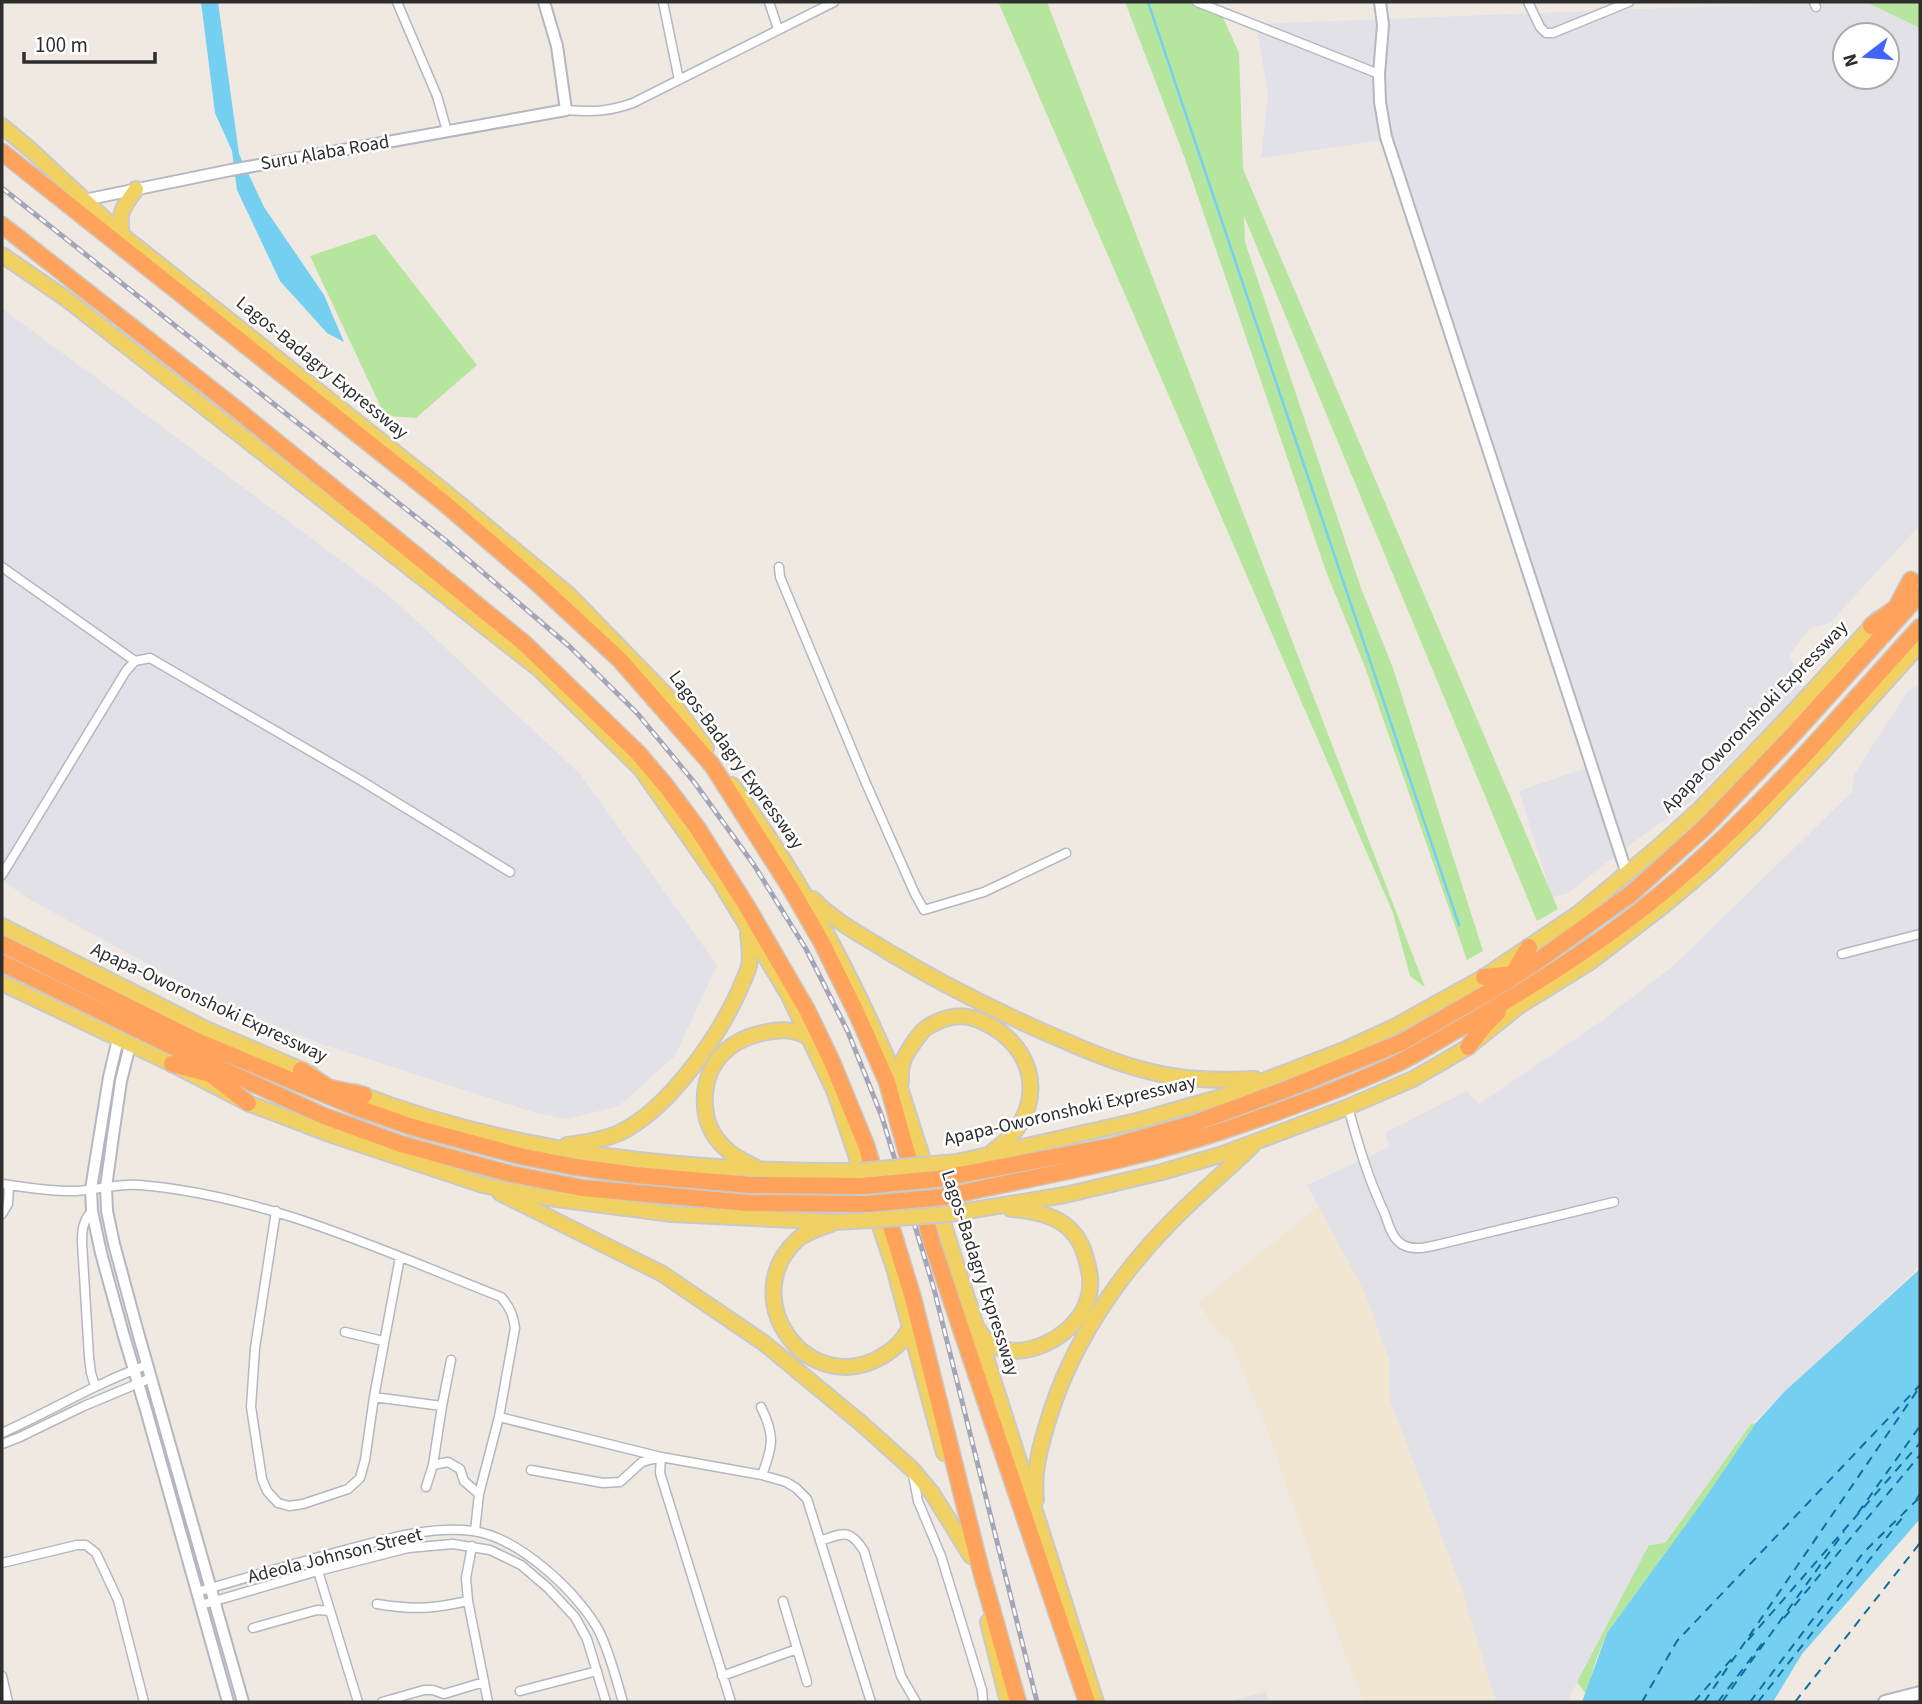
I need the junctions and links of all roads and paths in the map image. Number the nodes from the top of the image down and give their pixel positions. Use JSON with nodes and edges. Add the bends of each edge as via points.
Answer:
{"nodes":[{"id":1,"x":397,"y":2,"type":"edge"},
{"id":2,"x":544,"y":2,"type":"edge"},
{"id":3,"x":663,"y":2,"type":"edge"},
{"id":4,"x":769,"y":2,"type":"edge"},
{"id":5,"x":834,"y":2,"type":"edge"},
{"id":6,"x":1197,"y":2,"type":"edge"},
{"id":7,"x":1380,"y":2,"type":"edge"},
{"id":8,"x":1528,"y":2,"type":"edge"},
{"id":9,"x":1629,"y":2,"type":"edge"},
{"id":10,"x":778,"y":29,"type":"junction"},
{"id":11,"x":1379,"y":74,"type":"junction"},
{"id":12,"x":679,"y":80,"type":"junction"},
{"id":13,"x":566,"y":110,"type":"junction"},
{"id":14,"x":2,"y":126,"type":"edge"},
{"id":15,"x":447,"y":131,"type":"junction"},
{"id":16,"x":2,"y":139,"type":"edge"},
{"id":17,"x":2,"y":152,"type":"edge"},
{"id":18,"x":30,"y":174,"type":"junction"},
{"id":19,"x":136,"y":189,"type":"junction"},
{"id":20,"x":84,"y":200,"type":"junction"},
{"id":21,"x":2,"y":225,"type":"edge"},
{"id":22,"x":122,"y":235,"type":"junction"},
{"id":23,"x":2,"y":255,"type":"edge"},
{"id":24,"x":2,"y":567,"type":"edge"},
{"id":25,"x":779,"y":567,"type":"dead end"},
{"id":26,"x":1918,"y":583,"type":"edge"},
{"id":27,"x":1920,"y":627,"type":"edge"},
{"id":28,"x":1879,"y":629,"type":"junction"},
{"id":29,"x":1920,"y":644,"type":"edge"},
{"id":30,"x":135,"y":661,"type":"junction"},
{"id":31,"x":1066,"y":853,"type":"dead end"},
{"id":32,"x":789,"y":868,"type":"junction"},
{"id":33,"x":510,"y":872,"type":"dead end"},
{"id":34,"x":1627,"y":874,"type":"junction"},
{"id":35,"x":2,"y":875,"type":"edge"},
{"id":36,"x":2,"y":926,"type":"edge"},
{"id":37,"x":748,"y":930,"type":"junction"},
{"id":38,"x":1920,"y":934,"type":"edge"},
{"id":39,"x":2,"y":944,"type":"edge"},
{"id":40,"x":1528,"y":947,"type":"junction"},
{"id":41,"x":1842,"y":954,"type":"dead end"},
{"id":42,"x":2,"y":963,"type":"edge"},
{"id":43,"x":1499,"y":981,"type":"junction"},
{"id":44,"x":2,"y":983,"type":"edge"},
{"id":45,"x":1517,"y":1000,"type":"junction"},
{"id":46,"x":1485,"y":1025,"type":"junction"},
{"id":47,"x":1456,"y":1030,"type":"junction"},
{"id":48,"x":809,"y":1038,"type":"junction"},
{"id":49,"x":124,"y":1042,"type":"junction"},
{"id":50,"x":1468,"y":1047,"type":"junction"},
{"id":51,"x":176,"y":1057,"type":"junction"},
{"id":52,"x":1284,"y":1072,"type":"junction"},
{"id":53,"x":209,"y":1073,"type":"junction"},
{"id":54,"x":300,"y":1077,"type":"junction"},
{"id":55,"x":255,"y":1084,"type":"junction"},
{"id":56,"x":901,"y":1091,"type":"junction"},
{"id":57,"x":361,"y":1102,"type":"junction"},
{"id":58,"x":248,"y":1103,"type":"junction"},
{"id":59,"x":1348,"y":1107,"type":"junction"},
{"id":60,"x":1259,"y":1140,"type":"junction"},
{"id":61,"x":545,"y":1147,"type":"junction"},
{"id":62,"x":986,"y":1155,"type":"junction"},
{"id":63,"x":759,"y":1169,"type":"junction"},
{"id":64,"x":935,"y":1172,"type":"junction"},
{"id":65,"x":861,"y":1179,"type":"junction"},
{"id":66,"x":5,"y":1185,"type":"edge"},
{"id":67,"x":483,"y":1185,"type":"junction"},
{"id":68,"x":106,"y":1187,"type":"junction"},
{"id":69,"x":91,"y":1189,"type":"junction"},
{"id":70,"x":1614,"y":1202,"type":"dead end"},
{"id":71,"x":992,"y":1208,"type":"junction"},
{"id":72,"x":92,"y":1211,"type":"junction"},
{"id":73,"x":276,"y":1211,"type":"junction"},
{"id":74,"x":869,"y":1212,"type":"junction"},
{"id":75,"x":2,"y":1214,"type":"edge"},
{"id":76,"x":835,"y":1222,"type":"junction"},
{"id":77,"x":400,"y":1257,"type":"junction"},
{"id":78,"x":973,"y":1320,"type":"junction"},
{"id":79,"x":910,"y":1326,"type":"junction"},
{"id":80,"x":345,"y":1332,"type":"dead end"},
{"id":81,"x":383,"y":1341,"type":"junction"},
{"id":82,"x":451,"y":1360,"type":"dead end"},
{"id":83,"x":147,"y":1365,"type":"junction"},
{"id":84,"x":134,"y":1370,"type":"junction"},
{"id":85,"x":151,"y":1378,"type":"junction"},
{"id":86,"x":138,"y":1383,"type":"junction"},
{"id":87,"x":95,"y":1386,"type":"junction"},
{"id":88,"x":374,"y":1397,"type":"junction"},
{"id":89,"x":442,"y":1406,"type":"junction"},
{"id":90,"x":761,"y":1406,"type":"dead end"},
{"id":91,"x":499,"y":1417,"type":"junction"},
{"id":92,"x":2,"y":1433,"type":"edge"},
{"id":93,"x":2,"y":1444,"type":"edge"},
{"id":94,"x":661,"y":1457,"type":"junction"},
{"id":95,"x":433,"y":1465,"type":"junction"},
{"id":96,"x":531,"y":1469,"type":"dead end"},
{"id":97,"x":912,"y":1469,"type":"junction"},
{"id":98,"x":762,"y":1475,"type":"junction"},
{"id":99,"x":426,"y":1487,"type":"dead end"},
{"id":100,"x":479,"y":1494,"type":"junction"},
{"id":101,"x":1039,"y":1525,"type":"junction"},
{"id":102,"x":474,"y":1531,"type":"junction"},
{"id":103,"x":820,"y":1541,"type":"junction"},
{"id":104,"x":472,"y":1546,"type":"junction"},
{"id":105,"x":971,"y":1556,"type":"junction"},
{"id":106,"x":314,"y":1558,"type":"junction"},
{"id":107,"x":2,"y":1563,"type":"edge"},
{"id":108,"x":318,"y":1571,"type":"junction"},
{"id":109,"x":210,"y":1588,"type":"junction"},
{"id":110,"x":197,"y":1592,"type":"junction"},
{"id":111,"x":468,"y":1601,"type":"junction"},
{"id":112,"x":783,"y":1601,"type":"dead end"},
{"id":113,"x":214,"y":1602,"type":"junction"},
{"id":114,"x":377,"y":1604,"type":"dead end"},
{"id":115,"x":201,"y":1605,"type":"junction"},
{"id":116,"x":330,"y":1611,"type":"junction"},
{"id":117,"x":253,"y":1628,"type":"dead end"},
{"id":118,"x":797,"y":1649,"type":"junction"},
{"id":119,"x":597,"y":1671,"type":"junction"},
{"id":120,"x":2,"y":1676,"type":"edge"},
{"id":121,"x":722,"y":1676,"type":"junction"},
{"id":122,"x":484,"y":1682,"type":"junction"},
{"id":123,"x":807,"y":1682,"type":"dead end"},
{"id":124,"x":520,"y":1691,"type":"dead end"},
{"id":125,"x":1920,"y":1693,"type":"edge"},
{"id":126,"x":445,"y":1698,"type":"edge"},
{"id":127,"x":8,"y":1702,"type":"edge"},
{"id":128,"x":144,"y":1702,"type":"edge"},
{"id":129,"x":228,"y":1702,"type":"edge"},
{"id":130,"x":243,"y":1702,"type":"edge"},
{"id":131,"x":358,"y":1702,"type":"edge"},
{"id":132,"x":382,"y":1702,"type":"edge"},
{"id":133,"x":488,"y":1702,"type":"edge"},
{"id":134,"x":606,"y":1702,"type":"edge"},
{"id":135,"x":623,"y":1702,"type":"edge"},
{"id":136,"x":731,"y":1702,"type":"edge"},
{"id":137,"x":871,"y":1702,"type":"edge"},
{"id":138,"x":916,"y":1702,"type":"edge"},
{"id":139,"x":983,"y":1702,"type":"edge"},
{"id":140,"x":1008,"y":1702,"type":"edge"},
{"id":141,"x":1018,"y":1702,"type":"edge"},
{"id":142,"x":1087,"y":1702,"type":"edge"},
{"id":143,"x":1096,"y":1702,"type":"edge"},
{"id":144,"x":1885,"y":1702,"type":"edge"}],
"edges":[{"from":1,"to":15,"type":"street"},
{"from":2,"to":13,"type":"street","via":[[557,46]]},
{"from":3,"to":12,"type":"street"},
{"from":4,"to":10,"type":"street"},
{"from":5,"to":10,"type":"street"},
{"from":6,"to":11,"type":"street"},
{"from":7,"to":11,"type":"street"},
{"from":8,"to":9,"type":"street","via":[[1540,27],[1553,33]]},
{"from":10,"to":12,"type":"street"},
{"from":11,"to":34,"type":"street","via":[[1386,137]]},
{"from":12,"to":13,"type":"street","via":[[614,110]]},
{"from":13,"to":15,"type":"street","name":"Suru Alaba Road"},
{"from":14,"to":20,"type":"main road","name":"Lagos-Badagry Expressway"},
{"from":15,"to":19,"type":"street","name":"Suru Alaba Road"},
{"from":16,"to":18,"type":"highway"},
{"from":17,"to":18,"type":"highway","name":"Lagos-Badagry Expressway"},
{"from":18,"to":142,"type":"highway","name":"Lagos-Badagry Expressway","via":[[443,502],[536,582],[620,660],[712,765],[821,941],[887,1082],[932,1243]]},
{"from":19,"to":20,"type":"street","name":"Suru Alaba Road"},
{"from":19,"to":22,"type":"main road","via":[[120,212]]},
{"from":20,"to":22,"type":"main road","name":"Lagos-Badagry Expressway"},
{"from":21,"to":141,"type":"highway","via":[[524,643],[638,753],[698,829],[807,1010],[866,1145],[913,1298]]},
{"from":22,"to":32,"type":"main road","name":"Lagos-Badagry Expressway","via":[[569,595],[669,698]]},
{"from":23,"to":37,"type":"main road","via":[[75,306],[539,670],[642,769]]},
{"from":24,"to":30,"type":"street"},
{"from":25,"to":31,"type":"street","via":[[859,768],[925,910],[984,892]]},
{"from":26,"to":28,"type":"highway","name":"Apapa-Oworonshoki Expressway"},
{"from":26,"to":28,"type":"highway"},
{"from":27,"to":45,"type":"highway","via":[[1728,834],[1648,905]]},
{"from":28,"to":34,"type":"main road","name":"Apapa-Oworonshoki Expressway","via":[[1706,803]]},
{"from":28,"to":43,"type":"highway","name":"Apapa-Oworonshoki Expressway","via":[[1706,826],[1632,893],[1535,964]]},
{"from":29,"to":45,"type":"main road","via":[[1814,762],[1708,868],[1590,962]]},
{"from":30,"to":33,"type":"street","via":[[150,658]]},
{"from":30,"to":35,"type":"street"},
{"from":32,"to":52,"type":"main road","via":[[825,911],[859,934],[973,999],[1080,1048],[1146,1071],[1209,1080],[1257,1079]]},
{"from":32,"to":56,"type":"main road","name":"Lagos-Badagry Expressway","via":[[844,965]]},
{"from":34,"to":40,"type":"main road","name":"Apapa-Oworonshoki Expressway"},
{"from":36,"to":54,"type":"main road","name":"Apapa-Oworonshoki Expressway"},
{"from":37,"to":48,"type":"main road"},
{"from":37,"to":61,"type":"main road","via":[[749,965],[730,1009],[668,1096],[619,1133]]},
{"from":38,"to":41,"type":"street"},
{"from":39,"to":54,"type":"highway","name":"Apapa-Oworonshoki Expressway","via":[[199,1042]]},
{"from":40,"to":43,"type":"highway"},
{"from":40,"to":43,"type":"main road","name":"Apapa-Oworonshoki Expressway"},
{"from":42,"to":51,"type":"highway"},
{"from":43,"to":45,"type":"highway"},
{"from":43,"to":52,"type":"main road","name":"Apapa-Oworonshoki Expressway"},
{"from":43,"to":64,"type":"highway","name":"Apapa-Oworonshoki Expressway","via":[[1402,1041],[1192,1124],[1113,1146]]},
{"from":44,"to":49,"type":"main road"},
{"from":45,"to":46,"type":"highway"},
{"from":45,"to":47,"type":"highway"},
{"from":45,"to":50,"type":"main road"},
{"from":46,"to":47,"type":"highway"},
{"from":46,"to":50,"type":"highway"},
{"from":47,"to":74,"type":"highway","bridge":true,"via":[[1343,1087],[1220,1131],[1136,1155]]},
{"from":48,"to":63,"type":"main road","via":[[777,1030],[740,1040],[716,1061],[707,1077],[705,1113],[711,1130],[734,1156]]},
{"from":48,"to":79,"type":"main road","via":[[834,1090]]},
{"from":49,"to":51,"type":"main road"},
{"from":49,"to":68,"type":"street"},
{"from":49,"to":69,"type":"street","via":[[109,1077]]},
{"from":50,"to":59,"type":"main road","via":[[1413,1079]]},
{"from":51,"to":53,"type":"highway"},
{"from":51,"to":55,"type":"highway"},
{"from":51,"to":58,"type":"main road"},
{"from":52,"to":62,"type":"main road","name":"Apapa-Oworonshoki Expressway","via":[[1177,1110]]},
{"from":53,"to":55,"type":"highway"},
{"from":53,"to":58,"type":"highway"},
{"from":54,"to":57,"type":"highway","name":"Apapa-Oworonshoki Expressway"},
{"from":54,"to":57,"type":"highway"},
{"from":55,"to":74,"type":"highway","via":[[401,1144],[511,1174],[582,1188]]},
{"from":56,"to":62,"type":"main road","via":[[900,1066],[923,1029],[947,1017],[969,1016],[1007,1035],[1024,1057],[1031,1096],[1025,1119],[1015,1133]]},
{"from":56,"to":78,"type":"main road","name":"Lagos-Badagry Expressway"},
{"from":57,"to":61,"type":"main road","name":"Apapa-Oworonshoki Expressway"},
{"from":57,"to":65,"type":"highway","name":"Apapa-Oworonshoki Expressway","via":[[412,1128],[575,1167],[751,1185]]},
{"from":58,"to":67,"type":"main road"},
{"from":59,"to":60,"type":"main road"},
{"from":59,"to":70,"type":"street","via":[[1360,1153],[1393,1236],[1408,1247],[1441,1244]]},
{"from":60,"to":71,"type":"main road","via":[[1162,1172]]},
{"from":60,"to":101,"type":"main road","via":[[1169,1224],[1112,1290],[1077,1351],[1054,1402],[1036,1465]]},
{"from":61,"to":63,"type":"main road","name":"Apapa-Oworonshoki Expressway"},
{"from":62,"to":64,"type":"main road","name":"Apapa-Oworonshoki Expressway"},
{"from":63,"to":65,"type":"main road","name":"Apapa-Oworonshoki Expressway"},
{"from":64,"to":65,"type":"highway","name":"Apapa-Oworonshoki Expressway","bridge":true},
{"from":66,"to":69,"type":"street"},
{"from":66,"to":75,"type":"street","via":[[8,1204]]},
{"from":67,"to":76,"type":"main road","via":[[641,1211]]},
{"from":67,"to":97,"type":"main road","via":[[661,1273],[764,1343]]},
{"from":68,"to":69,"type":"street"},
{"from":68,"to":73,"type":"street","via":[[138,1184],[225,1197]]},
{"from":68,"to":83,"type":"street","via":[[114,1244]]},
{"from":69,"to":72,"type":"street"},
{"from":71,"to":74,"type":"main road","bridge":true,"via":[[949,1214]]},
{"from":71,"to":78,"type":"main road","via":[[1034,1210],[1068,1227],[1080,1241],[1091,1275],[1088,1301],[1059,1337],[1024,1351],[999,1348],[982,1337]]},
{"from":72,"to":84,"type":"street"},
{"from":72,"to":87,"type":"street","via":[[82,1227],[82,1242]]},
{"from":73,"to":77,"type":"street"},
{"from":73,"to":88,"type":"street","via":[[251,1407],[262,1479],[278,1503],[303,1504],[348,1489],[360,1478]]},
{"from":74,"to":76,"type":"main road"},
{"from":76,"to":79,"type":"main road","via":[[798,1239],[776,1272],[775,1306],[795,1347],[833,1366],[853,1367],[888,1353]]},
{"from":77,"to":81,"type":"street"},
{"from":77,"to":91,"type":"street","via":[[501,1297],[509,1306],[515,1328]]},
{"from":78,"to":101,"type":"main road","name":"Lagos-Badagry Expressway"},
{"from":79,"to":105,"type":"main road"},
{"from":80,"to":81,"type":"street"},
{"from":81,"to":88,"type":"street"},
{"from":82,"to":89,"type":"street"},
{"from":83,"to":84,"type":"street"},
{"from":83,"to":85,"type":"street"},
{"from":84,"to":86,"type":"street"},
{"from":84,"to":87,"type":"street"},
{"from":85,"to":86,"type":"street"},
{"from":85,"to":109,"type":"street"},
{"from":86,"to":93,"type":"street"},
{"from":86,"to":110,"type":"street"},
{"from":87,"to":92,"type":"street"},
{"from":88,"to":89,"type":"street"},
{"from":89,"to":95,"type":"street"},
{"from":90,"to":98,"type":"street","via":[[772,1431]]},
{"from":91,"to":94,"type":"street"},
{"from":91,"to":100,"type":"street"},
{"from":94,"to":96,"type":"street","via":[[642,1462],[620,1482]]},
{"from":94,"to":98,"type":"street"},
{"from":94,"to":121,"type":"street","via":[[660,1473]]},
{"from":95,"to":99,"type":"street"},
{"from":95,"to":100,"type":"street","via":[[448,1462],[460,1469],[464,1481]]},
{"from":97,"to":105,"type":"main road"},
{"from":97,"to":139,"type":"street","via":[[918,1501],[941,1556]]},
{"from":98,"to":103,"type":"street","via":[[786,1482],[807,1499]]},
{"from":100,"to":102,"type":"street"},
{"from":101,"to":143,"type":"main road","name":"Lagos-Badagry Expressway"},
{"from":102,"to":106,"type":"street","name":"Adeola Johnson Street","via":[[405,1535]]},
{"from":102,"to":135,"type":"street","name":"Adeola Johnson Street","via":[[528,1554],[585,1609],[600,1632]]},
{"from":103,"to":137,"type":"street"},
{"from":103,"to":138,"type":"street","via":[[846,1534],[864,1551],[901,1676]]},
{"from":104,"to":108,"type":"street","name":"Adeola Johnson Street","via":[[408,1548]]},
{"from":104,"to":111,"type":"street","via":[[466,1578]]},
{"from":104,"to":119,"type":"street","name":"Adeola Johnson Street","via":[[522,1565],[548,1588],[575,1617]]},
{"from":105,"to":140,"type":"main road"},
{"from":106,"to":108,"type":"street"},
{"from":106,"to":109,"type":"street","name":"Adeola Johnson Street"},
{"from":107,"to":128,"type":"street","via":[[77,1545],[96,1553],[118,1600]]},
{"from":108,"to":113,"type":"street","name":"Adeola Johnson Street"},
{"from":108,"to":116,"type":"street"},
{"from":109,"to":110,"type":"street","name":"Adeola Johnson Street"},
{"from":109,"to":113,"type":"street"},
{"from":110,"to":115,"type":"street"},
{"from":111,"to":114,"type":"street","via":[[419,1609]]},
{"from":111,"to":122,"type":"street"},
{"from":112,"to":118,"type":"street"},
{"from":113,"to":115,"type":"street","name":"Adeola Johnson Street"},
{"from":113,"to":130,"type":"street"},
{"from":115,"to":129,"type":"street"},
{"from":116,"to":117,"type":"street","via":[[317,1610]]},
{"from":116,"to":131,"type":"street"},
{"from":118,"to":121,"type":"street"},
{"from":118,"to":123,"type":"street"},
{"from":119,"to":124,"type":"street"},
{"from":119,"to":134,"type":"street","name":"Adeola Johnson Street"},
{"from":120,"to":127,"type":"street"},
{"from":121,"to":136,"type":"street"},
{"from":122,"to":126,"type":"street"},
{"from":122,"to":133,"type":"street"},
{"from":125,"to":144,"type":"main road"},
{"from":126,"to":132,"type":"street","via":[[424,1690]]}]}
